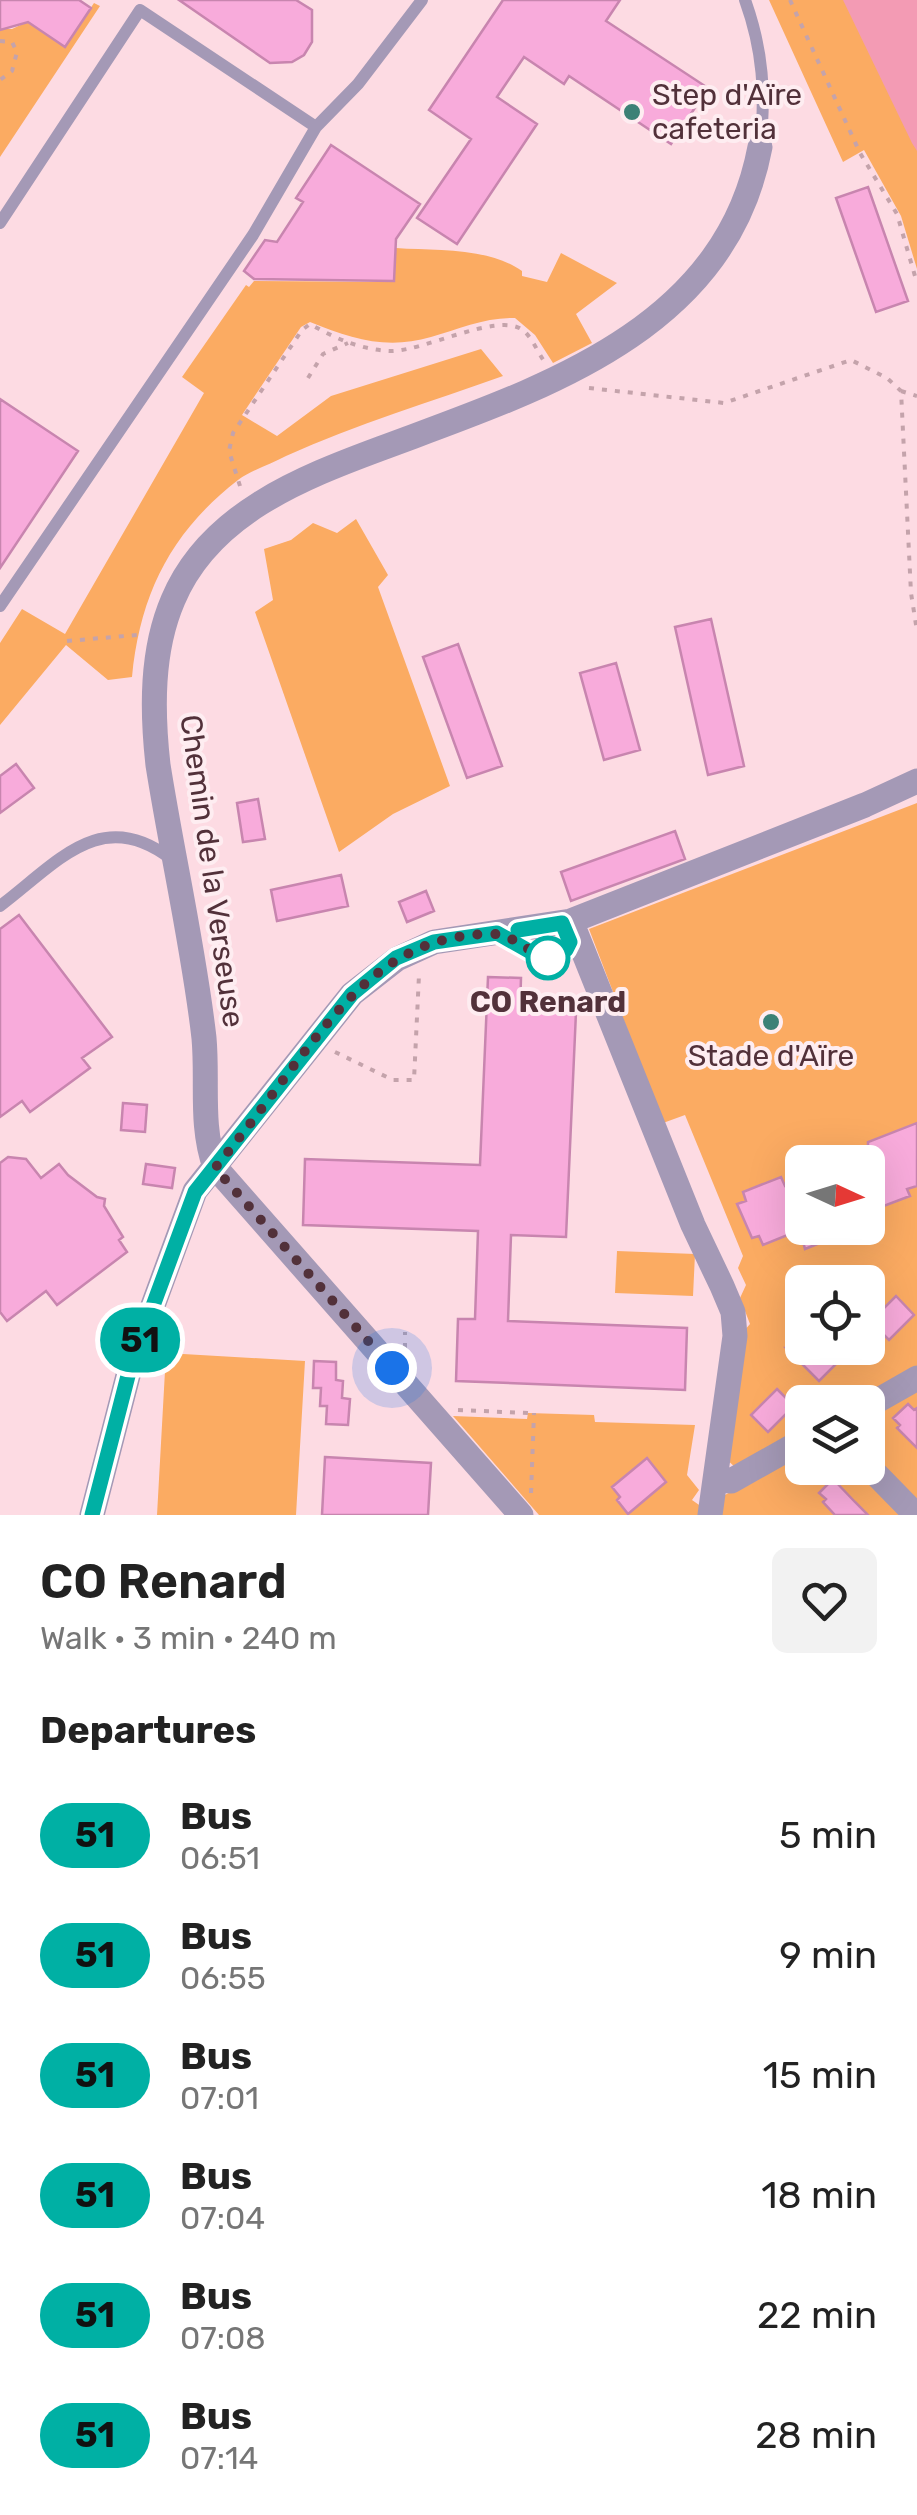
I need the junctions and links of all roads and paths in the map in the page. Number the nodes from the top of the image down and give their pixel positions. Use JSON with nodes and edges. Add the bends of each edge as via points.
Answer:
{"nodes":[{"id":1,"x":422,"y":0,"type":"edge"},
{"id":2,"x":745,"y":0,"type":"edge"},
{"id":3,"x":790,"y":0,"type":"edge"},
{"id":4,"x":0,"y":40,"type":"edge"},
{"id":5,"x":0,"y":80,"type":"edge"},
{"id":6,"x":316,"y":126,"type":"junction"},
{"id":7,"x":760,"y":147,"type":"joint"},
{"id":8,"x":0,"y":224,"type":"edge"},
{"id":9,"x":917,"y":283,"type":"edge"},
{"id":10,"x":348,"y":344,"type":"junction"},
{"id":11,"x":562,"y":370,"type":"junction"},
{"id":12,"x":308,"y":378,"type":"dead end"},
{"id":13,"x":902,"y":391,"type":"junction"},
{"id":14,"x":917,"y":396,"type":"edge"},
{"id":15,"x":240,"y":486,"type":"dead end"},
{"id":16,"x":0,"y":606,"type":"edge"},
{"id":17,"x":917,"y":631,"type":"edge"},
{"id":18,"x":142,"y":634,"type":"dead end"},
{"id":19,"x":68,"y":642,"type":"dead end"},
{"id":20,"x":917,"y":781,"type":"edge"},
{"id":21,"x":172,"y":860,"type":"junction"},
{"id":22,"x":0,"y":906,"type":"edge"},
{"id":23,"x":566,"y":922,"type":"junction"},
{"id":24,"x":419,"y":977,"type":"dead end"},
{"id":25,"x":520,"y":1006,"type":"dead end"},
{"id":26,"x":582,"y":1008,"type":"dead end"},
{"id":27,"x":331,"y":1050,"type":"dead end"},
{"id":28,"x":215,"y":1168,"type":"junction"},
{"id":29,"x":917,"y":1378,"type":"edge"},
{"id":30,"x":885,"y":1396,"type":"edge"},
{"id":31,"x":456,"y":1410,"type":"dead end"},
{"id":32,"x":785,"y":1451,"type":"edge"},
{"id":33,"x":715,"y":1479,"type":"junction"},
{"id":34,"x":885,"y":1483,"type":"edge"},
{"id":35,"x":511,"y":1509,"type":"edge"},
{"id":36,"x":92,"y":1515,"type":"edge"},
{"id":37,"x":710,"y":1515,"type":"edge"},
{"id":38,"x":916,"y":1515,"type":"edge"}],
"edges":[{"from":1,"to":6,"type":"lane","via":[[358,84]]},
{"from":2,"to":7,"type":"lane","name":"Chemin de la Verseuse","via":[[764,71]]},
{"from":3,"to":9,"type":"path","via":[[860,153],[897,214]]},
{"from":4,"to":5,"type":"path","via":[[12,42],[17,52],[16,66]]},
{"from":6,"to":8,"type":"lane","via":[[140,10]]},
{"from":6,"to":16,"type":"lane","via":[[252,235]]},
{"from":7,"to":11,"type":"street","name":"Chemin de la Verseuse","via":[[741,212],[706,266],[632,338]]},
{"from":10,"to":11,"type":"path","via":[[402,350],[511,326]]},
{"from":10,"to":12,"type":"path","via":[[323,354]]},
{"from":10,"to":15,"type":"path","via":[[310,324],[302,330],[233,433],[229,451]]},
{"from":11,"to":13,"type":"path","via":[[588,388],[719,403],[850,360]]},
{"from":11,"to":21,"type":"street","name":"Chemin de la Verseuse","via":[[502,404],[325,469],[250,509],[204,551],[174,598],[158,654],[154,727]]},
{"from":13,"to":14,"type":"path"},
{"from":13,"to":17,"type":"path"},
{"from":18,"to":19,"type":"path"},
{"from":20,"to":23,"type":"street"},
{"from":21,"to":22,"type":"lane","via":[[131,837],[98,837]]},
{"from":21,"to":28,"type":"street","name":"Chemin de la Verseuse","via":[[202,1026],[204,1123]]},
{"from":23,"to":28,"type":"street","via":[[434,942],[396,958],[352,994]]},
{"from":23,"to":33,"type":"street","via":[[733,1312]]},
{"from":24,"to":27,"type":"path","via":[[414,1080],[393,1080]]},
{"from":25,"to":26,"type":"path"},
{"from":28,"to":35,"type":"street"},
{"from":28,"to":36,"type":"street","via":[[195,1192],[163,1274],[130,1368]]},
{"from":29,"to":30,"type":"street"},
{"from":31,"to":35,"type":"path","via":[[531,1413]]},
{"from":32,"to":33,"type":"street","via":[[731,1481]]},
{"from":33,"to":37,"type":"street"},
{"from":34,"to":38,"type":"street"}]}
